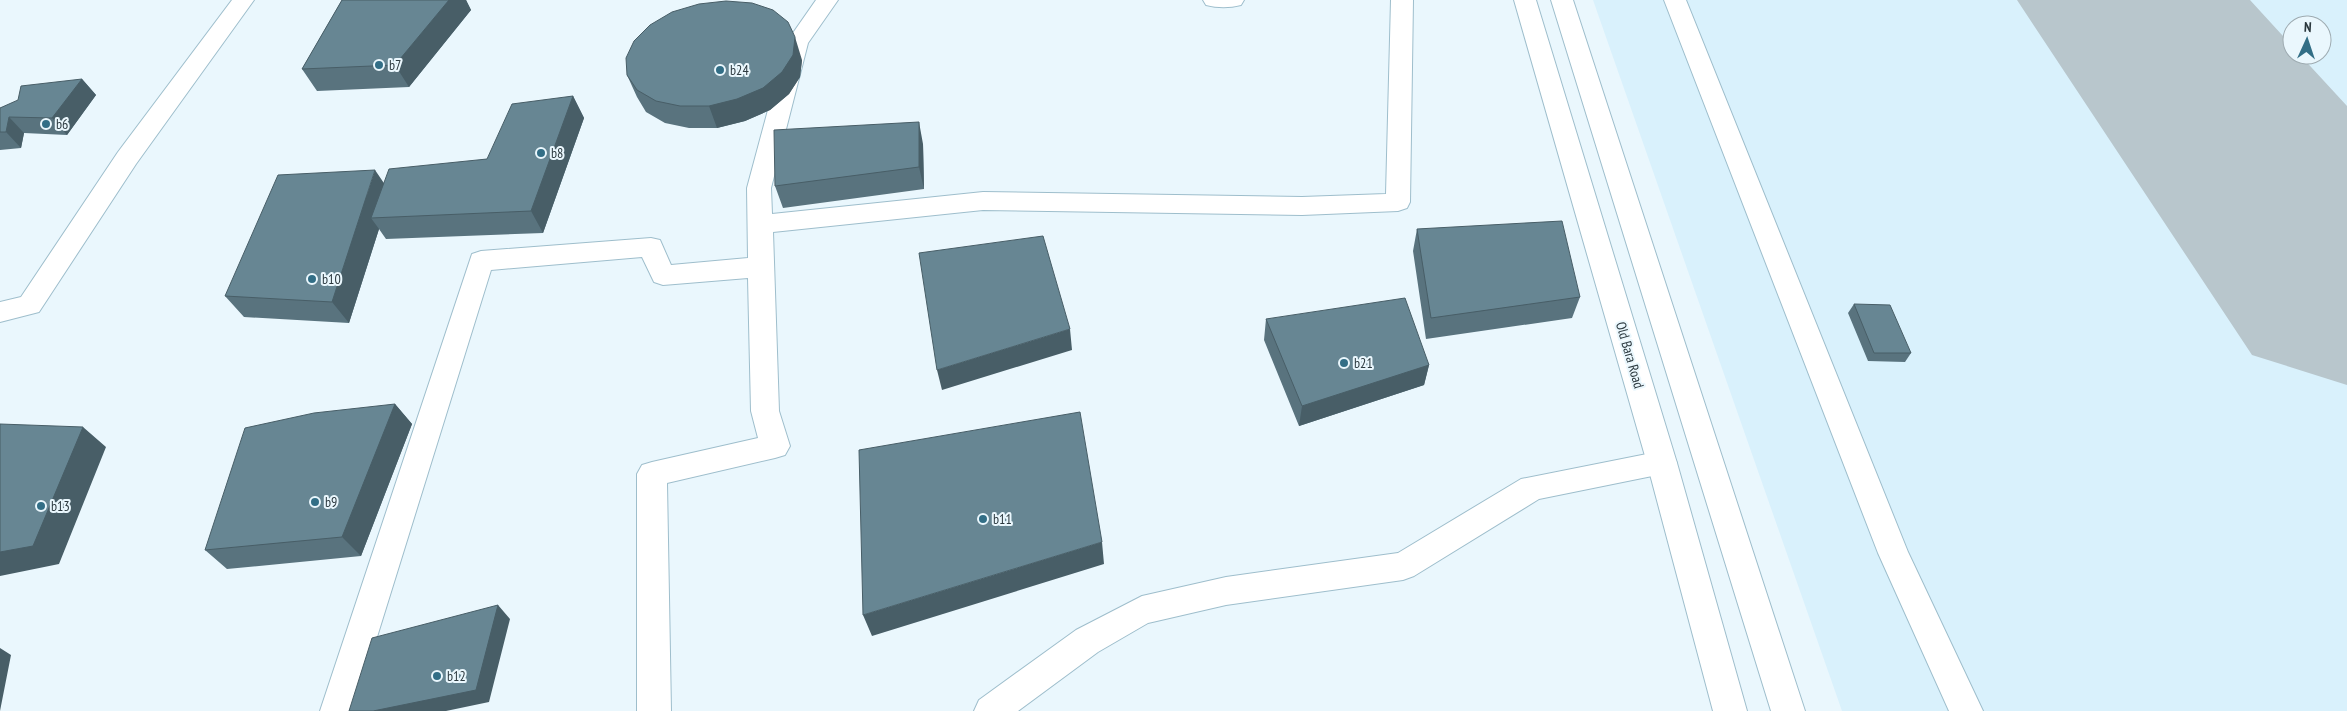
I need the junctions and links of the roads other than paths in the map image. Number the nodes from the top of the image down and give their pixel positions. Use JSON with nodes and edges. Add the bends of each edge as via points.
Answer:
{"nodes":[{"id":1,"x":244,"y":0,"type":"edge"},
{"id":2,"x":827,"y":0,"type":"edge"},
{"id":3,"x":1214,"y":0,"type":"edge"},
{"id":4,"x":1233,"y":0,"type":"edge"},
{"id":5,"x":1402,"y":0,"type":"edge"},
{"id":6,"x":1525,"y":0,"type":"edge"},
{"id":7,"x":1562,"y":0,"type":"edge"},
{"id":8,"x":1675,"y":0,"type":"edge"},
{"id":9,"x":760,"y":224,"type":"junction"},
{"id":10,"x":762,"y":267,"type":"junction"},
{"id":11,"x":0,"y":312,"type":"edge"},
{"id":12,"x":1662,"y":463,"type":"junction"},
{"id":13,"x":337,"y":711,"type":"edge"},
{"id":14,"x":654,"y":711,"type":"edge"},
{"id":15,"x":991,"y":711,"type":"edge"},
{"id":16,"x":1730,"y":711,"type":"edge"},
{"id":17,"x":1788,"y":711,"type":"edge"},
{"id":18,"x":1966,"y":711,"type":"edge"}],
"edges":[{"from":1,"to":11,"type":"street","via":[[127,158],[30,305]]},
{"from":2,"to":9,"type":"street","via":[[797,43],[759,188]]},
{"from":3,"to":4,"type":"street"},
{"from":5,"to":9,"type":"street","via":[[1398,202],[1302,206],[983,201]]},
{"from":6,"to":12,"type":"street","name":"Old Bara Road"},
{"from":7,"to":17,"type":"street"},
{"from":8,"to":18,"type":"street","via":[[1893,553]]},
{"from":9,"to":10,"type":"street"},
{"from":10,"to":13,"type":"street","via":[[663,276],[651,247],[480,261]]},
{"from":10,"to":14,"type":"street","via":[[765,411],[775,446],[652,474]]},
{"from":12,"to":15,"type":"street","via":[[1532,488],[1402,566],[1226,590],[1142,610],[1087,640]]},
{"from":12,"to":16,"type":"street","name":"Old Bara Road"}]}
